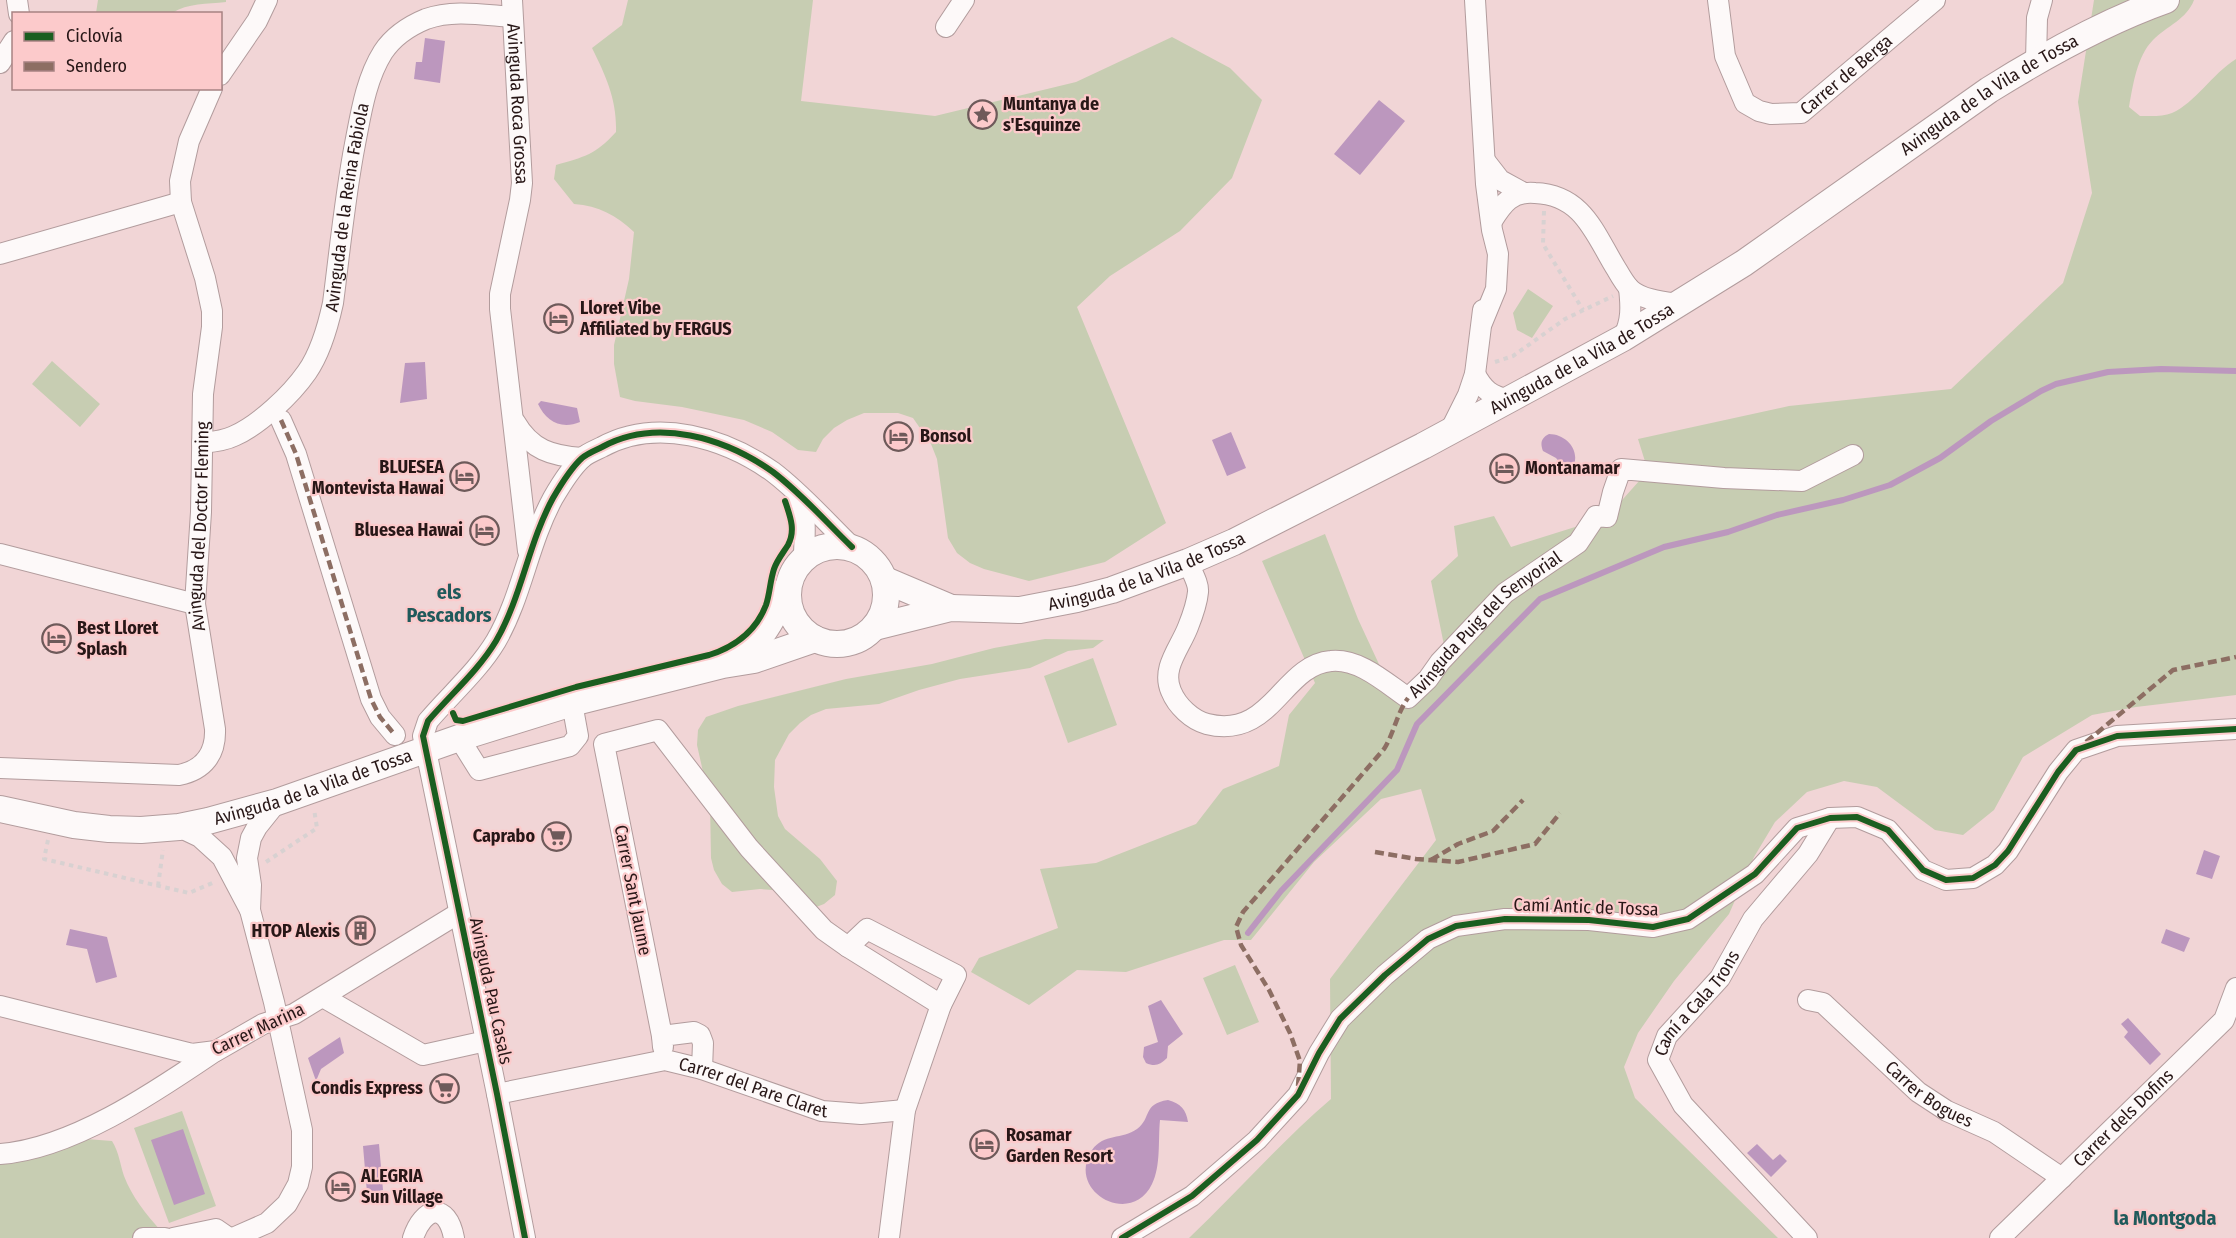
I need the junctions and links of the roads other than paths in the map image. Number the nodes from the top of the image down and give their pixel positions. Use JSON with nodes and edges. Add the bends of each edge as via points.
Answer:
{"nodes":[{"id":1,"x":267,"y":0,"type":"edge"},
{"id":2,"x":964,"y":0,"type":"edge"},
{"id":3,"x":1475,"y":0,"type":"edge"},
{"id":4,"x":1719,"y":0,"type":"edge"},
{"id":5,"x":1935,"y":0,"type":"edge"},
{"id":6,"x":2042,"y":0,"type":"edge"},
{"id":7,"x":2166,"y":0,"type":"edge"},
{"id":8,"x":512,"y":9,"type":"edge"},
{"id":9,"x":946,"y":27,"type":"dead end"},
{"id":10,"x":12,"y":44,"type":"edge"},
{"id":11,"x":2036,"y":61,"type":"junction"},
{"id":12,"x":0,"y":63,"type":"edge"},
{"id":13,"x":222,"y":72,"type":"edge"},
{"id":14,"x":211,"y":90,"type":"edge"},
{"id":15,"x":1486,"y":162,"type":"junction"},
{"id":16,"x":1522,"y":192,"type":"junction"},
{"id":17,"x":181,"y":202,"type":"junction"},
{"id":18,"x":1492,"y":226,"type":"junction"},
{"id":19,"x":0,"y":254,"type":"edge"},
{"id":20,"x":1624,"y":291,"type":"junction"},
{"id":21,"x":1678,"y":304,"type":"junction"},
{"id":22,"x":1623,"y":338,"type":"junction"},
{"id":23,"x":1475,"y":374,"type":"junction"},
{"id":24,"x":1508,"y":400,"type":"junction"},
{"id":25,"x":514,"y":419,"type":"junction"},
{"id":26,"x":281,"y":420,"type":"dead end"},
{"id":27,"x":1450,"y":432,"type":"junction"},
{"id":28,"x":202,"y":443,"type":"junction"},
{"id":29,"x":1853,"y":455,"type":"dead end"},
{"id":30,"x":578,"y":464,"type":"junction"},
{"id":31,"x":795,"y":490,"type":"junction"},
{"id":32,"x":852,"y":547,"type":"junction"},
{"id":33,"x":0,"y":554,"type":"edge"},
{"id":34,"x":804,"y":558,"type":"junction"},
{"id":35,"x":529,"y":562,"type":"junction"},
{"id":36,"x":1188,"y":562,"type":"junction"},
{"id":37,"x":885,"y":580,"type":"junction"},
{"id":38,"x":788,"y":586,"type":"junction"},
{"id":39,"x":195,"y":604,"type":"junction"},
{"id":40,"x":951,"y":608,"type":"junction"},
{"id":41,"x":875,"y":627,"type":"junction"},
{"id":42,"x":815,"y":639,"type":"junction"},
{"id":43,"x":723,"y":665,"type":"junction"},
{"id":44,"x":572,"y":703,"type":"junction"},
{"id":45,"x":2236,"y":729,"type":"edge"},
{"id":46,"x":395,"y":735,"type":"dead end"},
{"id":47,"x":459,"y":738,"type":"junction"},
{"id":48,"x":426,"y":750,"type":"junction"},
{"id":49,"x":0,"y":768,"type":"edge"},
{"id":50,"x":277,"y":802,"type":"junction"},
{"id":51,"x":0,"y":808,"type":"edge"},
{"id":52,"x":1830,"y":818,"type":"junction"},
{"id":53,"x":179,"y":827,"type":"junction"},
{"id":54,"x":250,"y":910,"type":"junction"},
{"id":55,"x":459,"y":913,"type":"junction"},
{"id":56,"x":848,"y":947,"type":"junction"},
{"id":57,"x":2236,"y":988,"type":"edge"},
{"id":58,"x":323,"y":997,"type":"junction"},
{"id":59,"x":1808,"y":1000,"type":"dead end"},
{"id":60,"x":941,"y":1005,"type":"junction"},
{"id":61,"x":0,"y":1006,"type":"edge"},
{"id":62,"x":278,"y":1019,"type":"junction"},
{"id":63,"x":662,"y":1036,"type":"junction"},
{"id":64,"x":486,"y":1041,"type":"junction"},
{"id":65,"x":178,"y":1050,"type":"junction"},
{"id":66,"x":216,"y":1051,"type":"junction"},
{"id":67,"x":665,"y":1060,"type":"junction"},
{"id":68,"x":702,"y":1069,"type":"junction"},
{"id":69,"x":177,"y":1077,"type":"junction"},
{"id":70,"x":497,"y":1094,"type":"junction"},
{"id":71,"x":905,"y":1110,"type":"junction"},
{"id":72,"x":0,"y":1154,"type":"edge"},
{"id":73,"x":2061,"y":1178,"type":"junction"},
{"id":74,"x":143,"y":1238,"type":"edge"},
{"id":75,"x":165,"y":1238,"type":"edge"},
{"id":76,"x":173,"y":1238,"type":"edge"},
{"id":77,"x":231,"y":1238,"type":"edge"},
{"id":78,"x":413,"y":1238,"type":"edge"},
{"id":79,"x":454,"y":1238,"type":"edge"},
{"id":80,"x":525,"y":1238,"type":"edge"},
{"id":81,"x":890,"y":1238,"type":"edge"},
{"id":82,"x":1122,"y":1238,"type":"edge"},
{"id":83,"x":1807,"y":1238,"type":"edge"},
{"id":84,"x":2000,"y":1238,"type":"edge"}],
"edges":[{"from":1,"to":13,"type":"street"},
{"from":2,"to":9,"type":"street"},
{"from":3,"to":15,"type":"street"},
{"from":4,"to":5,"type":"street","name":"Carrer de Berga","via":[[1725,56],[1741,95],[1745,103],[1771,114],[1800,113]]},
{"from":6,"to":11,"type":"street","via":[[2037,18]]},
{"from":7,"to":11,"type":"main road","name":"Avinguda de la Vila de Tossa","via":[[2103,26]]},
{"from":8,"to":25,"type":"street","name":"Avinguda Roca Grossa","via":[[522,183],[500,309]]},
{"from":8,"to":28,"type":"street","name":"Avinguda de la Reina Fabiola","via":[[436,16],[412,26],[384,51],[369,84],[358,125],[333,303],[316,355],[295,388],[248,428],[232,437]]},
{"from":10,"to":12,"type":"street"},
{"from":11,"to":21,"type":"main road","name":"Avinguda de la Vila de Tossa","via":[[1744,263]]},
{"from":14,"to":17,"type":"street","name":"Avinguda del Doctor Fleming","via":[[183,162]]},
{"from":15,"to":16,"type":"street","via":[[1500,180]]},
{"from":15,"to":18,"type":"street"},
{"from":16,"to":18,"type":"street","via":[[1503,203]]},
{"from":16,"to":20,"type":"street","via":[[1546,193],[1578,209],[1595,230]]},
{"from":17,"to":19,"type":"street"},
{"from":17,"to":28,"type":"street","name":"Avinguda del Doctor Fleming","via":[[212,311]]},
{"from":18,"to":23,"type":"street"},
{"from":20,"to":21,"type":"street"},
{"from":20,"to":22,"type":"street","via":[[1631,313]]},
{"from":21,"to":22,"type":"main road","name":"Avinguda de la Vila de Tossa"},
{"from":22,"to":24,"type":"main road","name":"Avinguda de la Vila de Tossa"},
{"from":23,"to":24,"type":"street","via":[[1490,395]]},
{"from":23,"to":27,"type":"street"},
{"from":24,"to":27,"type":"main road","name":"Avinguda de la Vila de Tossa"},
{"from":25,"to":30,"type":"street","name":"Avinguda Roca Grossa","via":[[527,441]]},
{"from":25,"to":35,"type":"street","name":"Avinguda Roca Grossa"},
{"from":26,"to":46,"type":"street","via":[[296,454],[371,699]]},
{"from":27,"to":36,"type":"main road","name":"Avinguda de la Vila de Tossa"},
{"from":28,"to":39,"type":"street","name":"Avinguda del Doctor Fleming"},
{"from":29,"to":36,"type":"street","name":"Avinguda Puig del Senyorial","via":[[1802,481],[1621,469],[1607,518],[1596,516],[1578,543],[1505,593],[1408,698],[1353,663],[1330,661],[1306,672],[1251,720],[1237,725],[1200,722],[1181,707],[1168,679],[1169,666],[1188,627],[1199,590]]},
{"from":30,"to":31,"type":"street","name":"Avinguda Roca Grossa","via":[[622,438],[668,432],[702,438],[739,453]]},
{"from":30,"to":35,"type":"street","name":"Avinguda Roca Grossa","via":[[554,496]]},
{"from":31,"to":32,"type":"street","name":"Avinguda Roca Grossa"},
{"from":31,"to":34,"type":"street","via":[[805,521]]},
{"from":32,"to":34,"type":"main road","via":[[823,547]]},
{"from":32,"to":37,"type":"main road","via":[[874,561]]},
{"from":33,"to":39,"type":"street"},
{"from":34,"to":38,"type":"main road"},
{"from":35,"to":48,"type":"street","name":"Avinguda Roca Grossa","via":[[515,603],[495,642],[428,721],[423,736]]},
{"from":36,"to":40,"type":"main road","name":"Avinguda de la Vila de Tossa","via":[[1112,590],[1046,606],[1020,610]]},
{"from":37,"to":40,"type":"main road","name":"Avinguda de la Vila de Tossa"},
{"from":37,"to":41,"type":"main road","via":[[887,599]]},
{"from":38,"to":42,"type":"main road","via":[[794,618]]},
{"from":38,"to":43,"type":"main road","name":"Avinguda de la Vila de Tossa","via":[[758,639],[739,657]]},
{"from":39,"to":49,"type":"street","name":"Avinguda del Doctor Fleming","via":[[215,740],[200,768],[179,775]]},
{"from":40,"to":41,"type":"main road","name":"Avinguda de la Vila de Tossa"},
{"from":41,"to":42,"type":"main road","via":[[847,643]]},
{"from":42,"to":43,"type":"main road","name":"Avinguda de la Vila de Tossa","via":[[754,660]]},
{"from":43,"to":44,"type":"main road","name":"Avinguda de la Vila de Tossa"},
{"from":44,"to":47,"type":"main road","name":"Avinguda de la Vila de Tossa"},
{"from":44,"to":47,"type":"street","via":[[578,736],[570,746],[479,770]]},
{"from":45,"to":52,"type":"street","name":"Camí Antic de Tossa","via":[[2117,736],[2076,750],[2008,851],[1995,866],[1973,878],[1946,880],[1923,870],[1887,830],[1857,817]]},
{"from":47,"to":48,"type":"main road","name":"Avinguda de la Vila de Tossa"},
{"from":48,"to":50,"type":"main road","name":"Avinguda de la Vila de Tossa"},
{"from":48,"to":55,"type":"street","name":"Avinguda Pau Casals"},
{"from":50,"to":53,"type":"main road","name":"Avinguda de la Vila de Tossa"},
{"from":50,"to":54,"type":"street","via":[[251,837],[247,858]]},
{"from":51,"to":53,"type":"main road","name":"Avinguda de la Vila de Tossa","via":[[109,829]]},
{"from":52,"to":82,"type":"street","name":"Camí Antic de Tossa","via":[[1797,828],[1755,874],[1688,919],[1653,927],[1589,920],[1505,919],[1456,926],[1428,939],[1340,1019],[1298,1095],[1257,1140],[1192,1196]]},
{"from":52,"to":83,"type":"street","name":"Camí a Cala Trons","via":[[1808,854],[1753,919],[1720,978],[1667,1036],[1659,1060],[1683,1105]]},
{"from":53,"to":54,"type":"street","via":[[200,837],[222,857]]},
{"from":54,"to":62,"type":"street"},
{"from":55,"to":58,"type":"street","name":"Carrer Marina"},
{"from":55,"to":64,"type":"street","name":"Avinguda Pau Casals"},
{"from":56,"to":60,"type":"street"},
{"from":56,"to":60,"type":"street","via":[[867,929],[956,975]]},
{"from":56,"to":63,"type":"street","name":"Carrer Sant Jaume","via":[[824,930],[749,848],[658,730],[604,744]]},
{"from":57,"to":73,"type":"street","name":"Carrer dels Dofins","via":[[2223,1020]]},
{"from":58,"to":62,"type":"street","name":"Carrer Marina"},
{"from":58,"to":64,"type":"street","via":[[423,1055]]},
{"from":59,"to":73,"type":"street","name":"Carrer Bogues","via":[[1823,1003],[1918,1092],[1947,1111],[1995,1131]]},
{"from":60,"to":71,"type":"street"},
{"from":61,"to":65,"type":"street","name":"Carrer Marina"},
{"from":62,"to":66,"type":"street","name":"Carrer Marina","via":[[250,1030]]},
{"from":62,"to":77,"type":"street","via":[[302,1130],[302,1167],[298,1184],[276,1216]]},
{"from":63,"to":67,"type":"street","name":"Carrer Sant Jaume"},
{"from":63,"to":68,"type":"street","via":[[694,1032],[700,1035]]},
{"from":64,"to":70,"type":"street","name":"Avinguda Pau Casals"},
{"from":65,"to":66,"type":"street","name":"Carrer Marina","via":[[192,1054]]},
{"from":65,"to":69,"type":"street","via":[[186,1058]]},
{"from":66,"to":69,"type":"street"},
{"from":67,"to":68,"type":"street","name":"Carrer del Pare Claret"},
{"from":67,"to":70,"type":"street","name":"Carrer del Pare Claret"},
{"from":68,"to":71,"type":"street","name":"Carrer del Pare Claret","via":[[822,1111],[861,1114]]},
{"from":69,"to":72,"type":"street","via":[[98,1123],[32,1150]]},
{"from":70,"to":80,"type":"street","name":"Avinguda Pau Casals"},
{"from":71,"to":81,"type":"street"},
{"from":73,"to":84,"type":"street","name":"Carrer dels Dofins"},
{"from":74,"to":75,"type":"street"},
{"from":76,"to":77,"type":"street","via":[[216,1229]]},
{"from":78,"to":79,"type":"street","via":[[420,1221],[428,1214],[442,1213],[448,1218]]}]}
